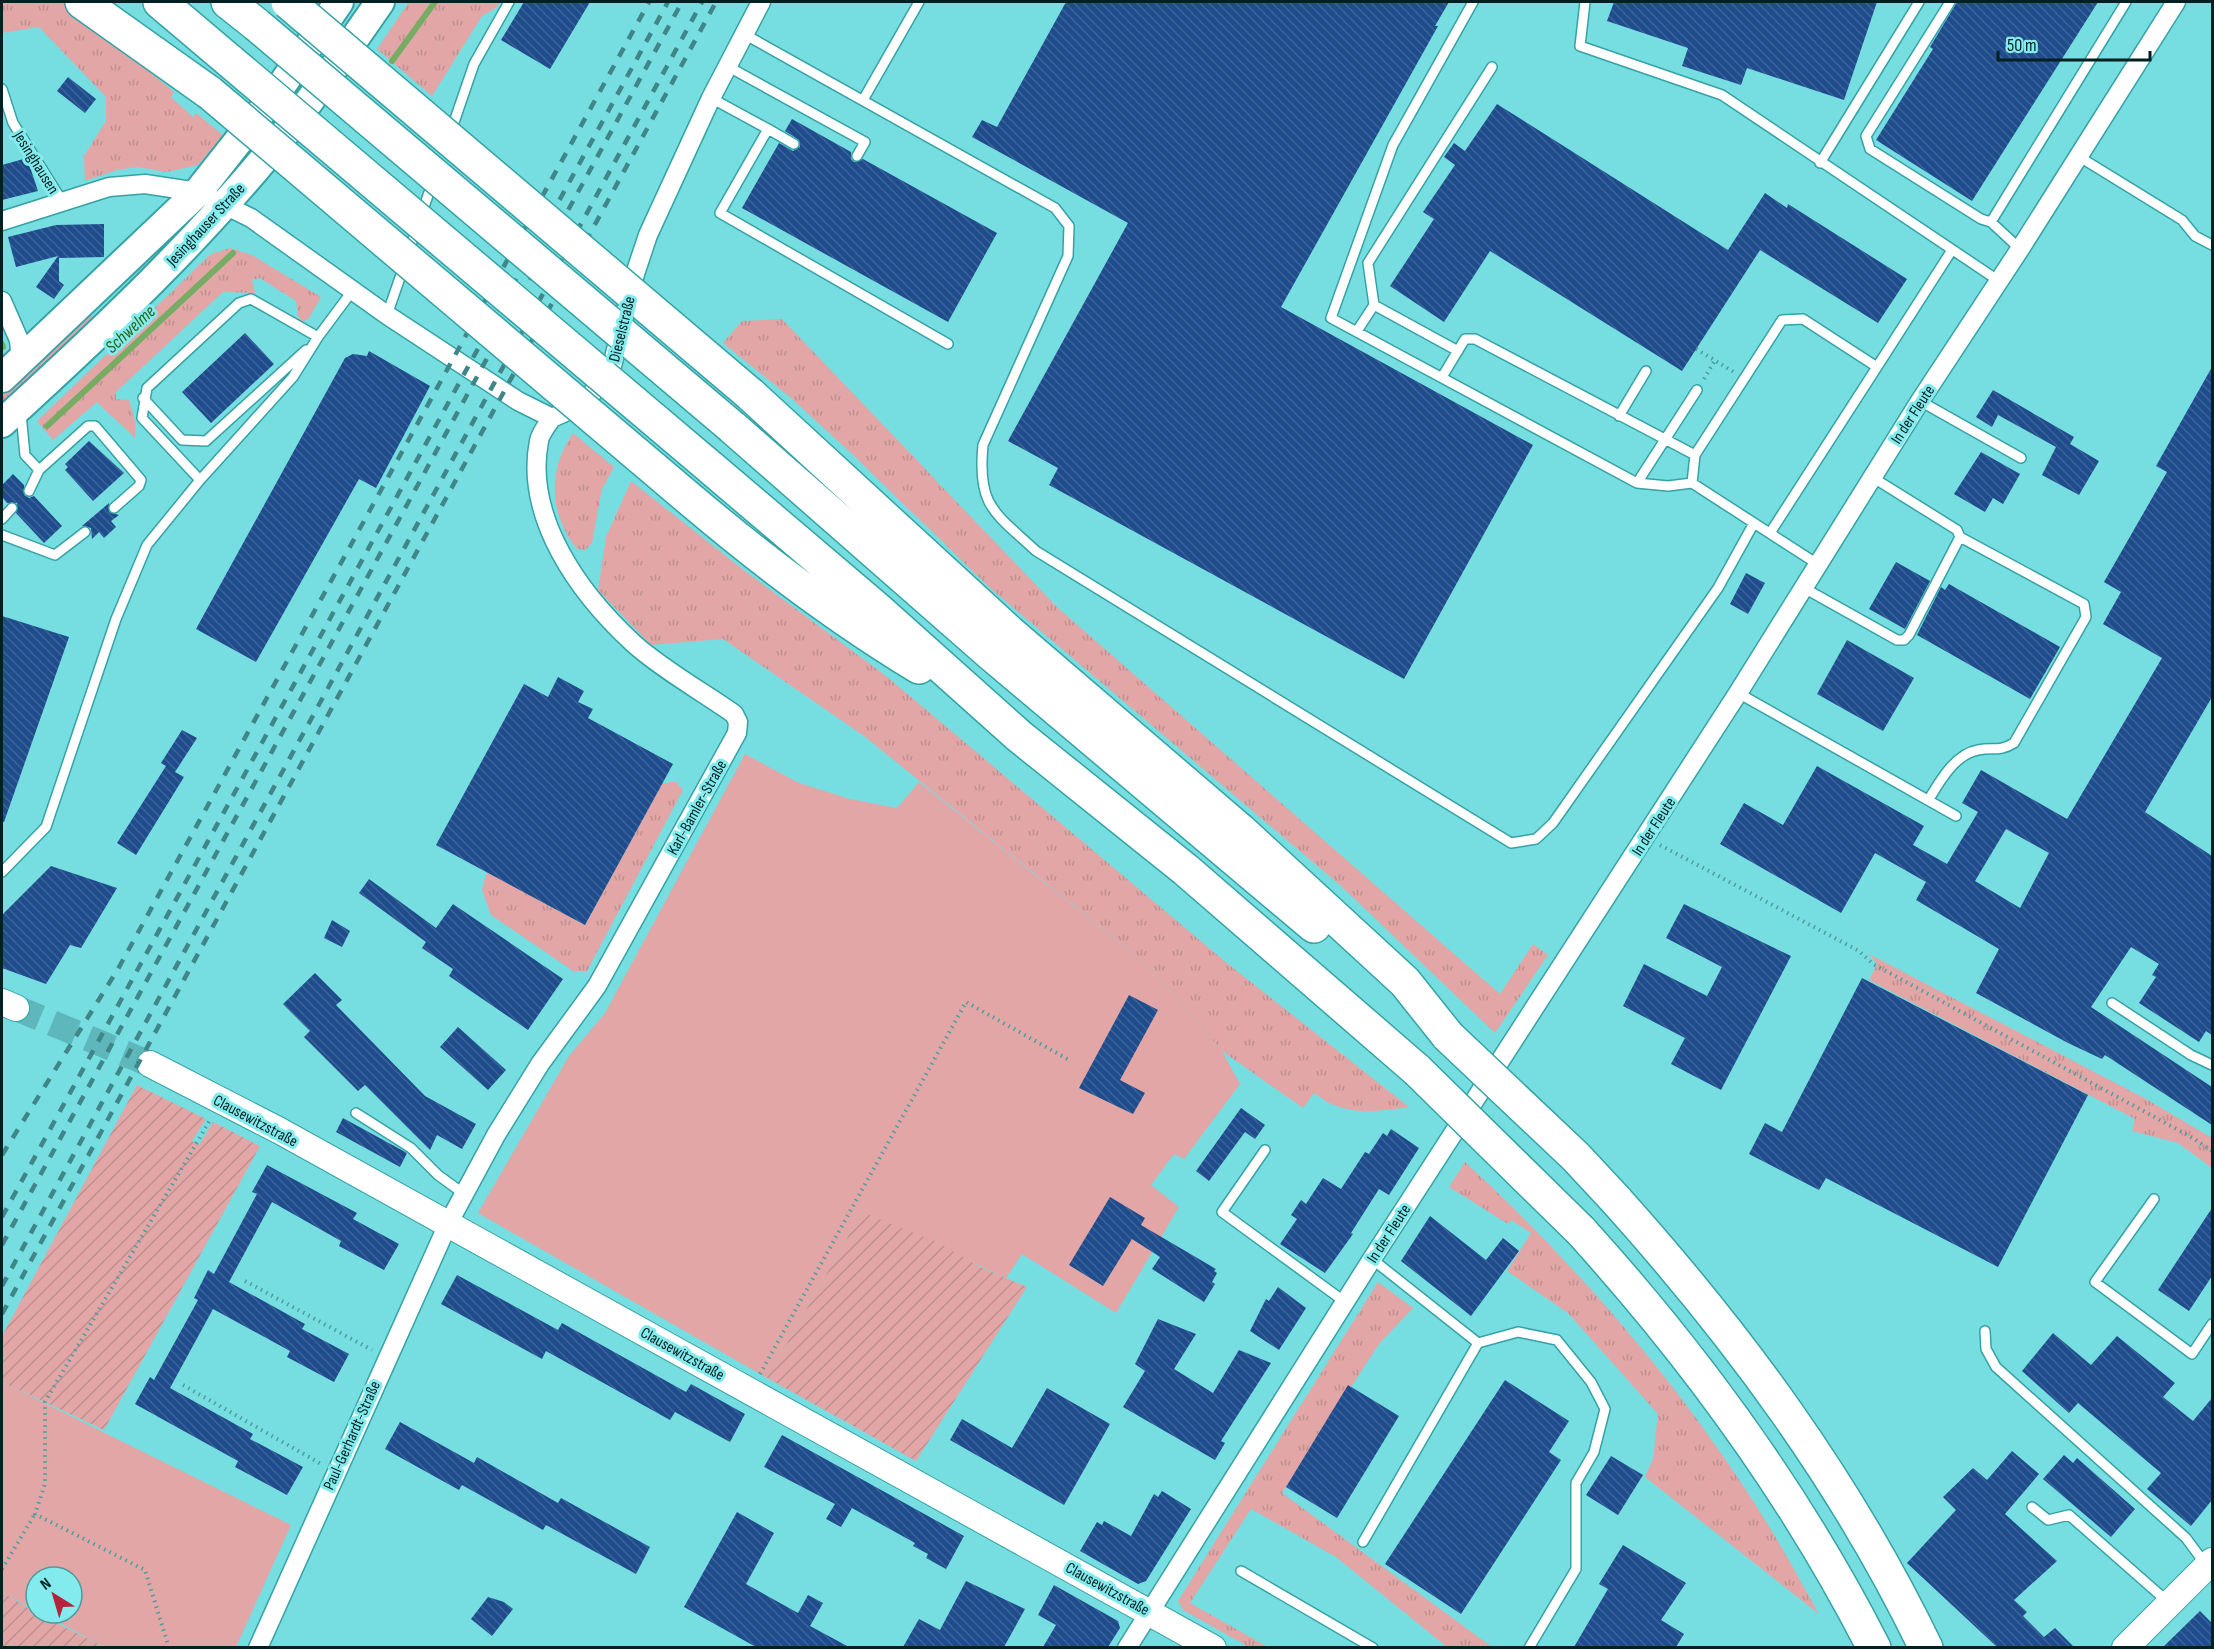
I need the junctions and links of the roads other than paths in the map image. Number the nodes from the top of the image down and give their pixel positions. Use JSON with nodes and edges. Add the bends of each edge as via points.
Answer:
{"nodes":[{"id":1,"x":82,"y":2,"type":"edge"},
{"id":2,"x":160,"y":2,"type":"edge"},
{"id":3,"x":228,"y":2,"type":"edge"},
{"id":4,"x":339,"y":2,"type":"edge"},
{"id":5,"x":380,"y":2,"type":"edge"},
{"id":6,"x":509,"y":2,"type":"edge"},
{"id":7,"x":761,"y":2,"type":"edge"},
{"id":8,"x":919,"y":2,"type":"edge"},
{"id":9,"x":1473,"y":2,"type":"edge"},
{"id":10,"x":1585,"y":2,"type":"edge"},
{"id":11,"x":1918,"y":2,"type":"edge"},
{"id":12,"x":1950,"y":2,"type":"edge"},
{"id":13,"x":2126,"y":2,"type":"edge"},
{"id":14,"x":2175,"y":2,"type":"edge"},
{"id":15,"x":299,"y":6,"type":"edge"},
{"id":16,"x":744,"y":34,"type":"junction"},
{"id":17,"x":311,"y":40,"type":"junction"},
{"id":18,"x":727,"y":66,"type":"junction"},
{"id":19,"x":1492,"y":67,"type":"dead end"},
{"id":20,"x":2,"y":89,"type":"edge"},
{"id":21,"x":711,"y":98,"type":"junction"},
{"id":22,"x":863,"y":100,"type":"junction"},
{"id":23,"x":768,"y":129,"type":"junction"},
{"id":24,"x":794,"y":144,"type":"dead end"},
{"id":25,"x":444,"y":151,"type":"dead end"},
{"id":26,"x":857,"y":156,"type":"dead end"},
{"id":27,"x":2078,"y":156,"type":"junction"},
{"id":28,"x":440,"y":162,"type":"dead end"},
{"id":29,"x":1820,"y":163,"type":"junction"},
{"id":30,"x":198,"y":192,"type":"junction"},
{"id":31,"x":62,"y":201,"type":"junction"},
{"id":32,"x":222,"y":205,"type":"junction"},
{"id":33,"x":2,"y":221,"type":"edge"},
{"id":34,"x":1991,"y":222,"type":"junction"},
{"id":35,"x":2212,"y":245,"type":"edge"},
{"id":36,"x":2020,"y":249,"type":"junction"},
{"id":37,"x":1952,"y":250,"type":"junction"},
{"id":38,"x":1354,"y":254,"type":"junction"},
{"id":39,"x":1368,"y":263,"type":"junction"},
{"id":40,"x":1999,"y":281,"type":"junction"},
{"id":41,"x":353,"y":290,"type":"junction"},
{"id":42,"x":2,"y":301,"type":"edge"},
{"id":43,"x":1374,"y":305,"type":"junction"},
{"id":44,"x":387,"y":315,"type":"junction"},
{"id":45,"x":1356,"y":331,"type":"junction"},
{"id":46,"x":315,"y":341,"type":"junction"},
{"id":47,"x":948,"y":344,"type":"dead end"},
{"id":48,"x":1458,"y":351,"type":"junction"},
{"id":49,"x":1877,"y":367,"type":"junction"},
{"id":50,"x":11,"y":369,"type":"edge"},
{"id":51,"x":1646,"y":371,"type":"dead end"},
{"id":52,"x":1442,"y":377,"type":"junction"},
{"id":53,"x":1697,"y":390,"type":"road end"},
{"id":54,"x":143,"y":398,"type":"junction"},
{"id":55,"x":1920,"y":401,"type":"junction"},
{"id":56,"x":11,"y":414,"type":"edge"},
{"id":57,"x":1619,"y":416,"type":"junction"},
{"id":58,"x":552,"y":418,"type":"junction"},
{"id":59,"x":1664,"y":441,"type":"junction"},
{"id":60,"x":1695,"y":455,"type":"junction"},
{"id":61,"x":2021,"y":458,"type":"dead end"},
{"id":62,"x":39,"y":470,"type":"junction"},
{"id":63,"x":1872,"y":477,"type":"junction"},
{"id":64,"x":200,"y":480,"type":"junction"},
{"id":65,"x":1637,"y":483,"type":"junction"},
{"id":66,"x":1692,"y":483,"type":"junction"},
{"id":67,"x":29,"y":491,"type":"dead end"},
{"id":68,"x":12,"y":508,"type":"dead end"},
{"id":69,"x":114,"y":508,"type":"dead end"},
{"id":70,"x":2,"y":519,"type":"edge"},
{"id":71,"x":1754,"y":523,"type":"junction"},
{"id":72,"x":85,"y":532,"type":"dead end"},
{"id":73,"x":1770,"y":533,"type":"junction"},
{"id":74,"x":2,"y":535,"type":"edge"},
{"id":75,"x":1960,"y":537,"type":"junction"},
{"id":76,"x":1819,"y":565,"type":"junction"},
{"id":77,"x":1804,"y":588,"type":"junction"},
{"id":78,"x":1738,"y":693,"type":"junction"},
{"id":79,"x":987,"y":709,"type":"junction"},
{"id":80,"x":1929,"y":799,"type":"junction"},
{"id":81,"x":1956,"y":816,"type":"dead end"},
{"id":82,"x":2,"y":872,"type":"edge"},
{"id":83,"x":2112,"y":1004,"type":"dead end"},
{"id":84,"x":1448,"y":1036,"type":"junction"},
{"id":85,"x":150,"y":1064,"type":"tunnel mouth"},
{"id":86,"x":2212,"y":1065,"type":"edge"},
{"id":87,"x":356,"y":1113,"type":"dead end"},
{"id":88,"x":1265,"y":1150,"type":"dead end"},
{"id":89,"x":464,"y":1194,"type":"junction"},
{"id":90,"x":2154,"y":1199,"type":"dead end"},
{"id":91,"x":447,"y":1224,"type":"junction"},
{"id":92,"x":1372,"y":1258,"type":"junction"},
{"id":93,"x":1345,"y":1302,"type":"junction"},
{"id":94,"x":2212,"y":1324,"type":"edge"},
{"id":95,"x":1985,"y":1331,"type":"dead end"},
{"id":96,"x":1478,"y":1342,"type":"junction"},
{"id":97,"x":2032,"y":1506,"type":"dead end"},
{"id":98,"x":1363,"y":1542,"type":"dead end"},
{"id":99,"x":2210,"y":1564,"type":"edge"},
{"id":100,"x":1241,"y":1571,"type":"dead end"},
{"id":101,"x":2170,"y":1603,"type":"junction"},
{"id":102,"x":1150,"y":1612,"type":"junction"},
{"id":103,"x":258,"y":1647,"type":"edge"},
{"id":104,"x":1127,"y":1647,"type":"edge"},
{"id":105,"x":1213,"y":1647,"type":"edge"},
{"id":106,"x":1373,"y":1647,"type":"edge"},
{"id":107,"x":1529,"y":1647,"type":"edge"},
{"id":108,"x":1874,"y":1647,"type":"edge"},
{"id":109,"x":1926,"y":1647,"type":"edge"},
{"id":110,"x":2125,"y":1647,"type":"edge"}],
"edges":[{"from":1,"to":79,"type":"highway","bridge":true,"via":[[210,93],[771,566],[859,630]]},
{"from":2,"to":79,"type":"highway","bridge":true,"via":[[877,609]]},
{"from":3,"to":84,"type":"highway","bridge":true,"via":[[732,427],[990,653]]},
{"from":4,"to":17,"type":"main road","name":"Jesinghauser Straße"},
{"from":5,"to":32,"type":"main road","name":"Jesinghauser Straße","via":[[289,128]]},
{"from":6,"to":25,"type":"lane","via":[[474,64]]},
{"from":7,"to":16,"type":"street","name":"Dieselstraße"},
{"from":8,"to":22,"type":"lane"},
{"from":9,"to":38,"type":"lane","via":[[1393,145]]},
{"from":10,"to":29,"type":"lane","via":[[1580,46],[1722,95]]},
{"from":11,"to":29,"type":"lane"},
{"from":12,"to":34,"type":"lane","via":[[1866,136],[1870,149]]},
{"from":13,"to":34,"type":"lane"},
{"from":14,"to":27,"type":"street","name":"In der Fleute"},
{"from":15,"to":17,"type":"lane"},
{"from":15,"to":84,"type":"highway","bridge":true,"via":[[750,394],[1009,632],[1241,831],[1405,982]]},
{"from":16,"to":18,"type":"street","name":"Dieselstraße"},
{"from":16,"to":22,"type":"lane"},
{"from":17,"to":30,"type":"main road","name":"Jesinghauser Straße","via":[[277,92]]},
{"from":18,"to":21,"type":"street","name":"Dieselstraße"},
{"from":18,"to":26,"type":"lane","via":[[865,142]]},
{"from":19,"to":39,"type":"lane"},
{"from":20,"to":31,"type":"lane","name":"Jesinghausen","via":[[13,123]]},
{"from":21,"to":23,"type":"lane"},
{"from":21,"to":58,"type":"street","name":"Dieselstraße","via":[[648,235],[610,374],[581,405]]},
{"from":22,"to":71,"type":"lane","via":[[1055,208],[1069,226],[1068,256],[983,445],[980,475],[991,510],[1035,550],[1511,843],[1536,839],[1553,823],[1718,588]]},
{"from":23,"to":24,"type":"lane"},
{"from":23,"to":47,"type":"lane","via":[[720,213]]},
{"from":27,"to":35,"type":"lane","via":[[2182,219],[2195,236]]},
{"from":27,"to":36,"type":"street","name":"In der Fleute"},
{"from":28,"to":44,"type":"lane"},
{"from":29,"to":37,"type":"lane"},
{"from":30,"to":31,"type":"street","name":"Jesinghausen","via":[[145,184],[109,187]]},
{"from":30,"to":32,"type":"street"},
{"from":30,"to":50,"type":"main road","name":"Jesinghauser Straße"},
{"from":31,"to":33,"type":"street","name":"Jesinghausen"},
{"from":32,"to":41,"type":"street","via":[[251,218]]},
{"from":32,"to":56,"type":"main road","name":"Jesinghauser Straße","via":[[109,323]]},
{"from":34,"to":36,"type":"lane"},
{"from":36,"to":40,"type":"street","name":"In der Fleute"},
{"from":37,"to":40,"type":"lane"},
{"from":37,"to":49,"type":"lane"},
{"from":38,"to":39,"type":"lane"},
{"from":38,"to":45,"type":"lane","via":[[1331,318]]},
{"from":39,"to":43,"type":"lane"},
{"from":40,"to":55,"type":"street","name":"In der Fleute"},
{"from":41,"to":44,"type":"street"},
{"from":41,"to":46,"type":"lane"},
{"from":42,"to":50,"type":"street","via":[[19,340]]},
{"from":43,"to":45,"type":"lane"},
{"from":43,"to":48,"type":"lane"},
{"from":44,"to":58,"type":"street","via":[[518,401]]},
{"from":45,"to":52,"type":"lane"},
{"from":46,"to":54,"type":"lane","via":[[251,299],[239,303],[147,388]]},
{"from":46,"to":54,"type":"lane","via":[[206,441],[182,440]]},
{"from":46,"to":64,"type":"lane","via":[[293,377]]},
{"from":48,"to":52,"type":"lane"},
{"from":48,"to":57,"type":"lane","via":[[1465,339],[1475,339]]},
{"from":49,"to":60,"type":"lane","via":[[1803,319],[1782,320]]},
{"from":49,"to":73,"type":"lane"},
{"from":51,"to":57,"type":"lane"},
{"from":52,"to":65,"type":"lane"},
{"from":53,"to":59,"type":"lane"},
{"from":54,"to":64,"type":"lane","via":[[142,418]]},
{"from":55,"to":61,"type":"lane"},
{"from":55,"to":63,"type":"street","name":"In der Fleute"},
{"from":56,"to":62,"type":"lane","via":[[25,454]]},
{"from":57,"to":59,"type":"lane"},
{"from":58,"to":89,"type":"street","name":"Karl-Bamler-Straße","via":[[539,440],[537,474],[542,512],[575,576],[635,645],[734,714],[737,733],[597,986],[540,1064]]},
{"from":59,"to":60,"type":"lane"},
{"from":59,"to":65,"type":"lane"},
{"from":60,"to":66,"type":"lane"},
{"from":62,"to":67,"type":"lane"},
{"from":62,"to":69,"type":"lane","via":[[88,426],[95,426],[141,480]]},
{"from":63,"to":75,"type":"lane","via":[[1957,530]]},
{"from":63,"to":76,"type":"street","name":"In der Fleute"},
{"from":64,"to":82,"type":"lane","via":[[147,545],[116,620],[46,827]]},
{"from":65,"to":66,"type":"lane"},
{"from":66,"to":71,"type":"lane"},
{"from":68,"to":70,"type":"lane"},
{"from":71,"to":73,"type":"lane"},
{"from":72,"to":74,"type":"lane","via":[[55,555]]},
{"from":73,"to":76,"type":"lane"},
{"from":75,"to":77,"type":"lane","via":[[1904,640],[1897,640]]},
{"from":75,"to":80,"type":"lane","via":[[2084,604],[2086,617],[2014,743],[2002,750],[1977,750],[1960,757]]},
{"from":76,"to":77,"type":"street","name":"In der Fleute"},
{"from":77,"to":78,"type":"street","name":"In der Fleute"},
{"from":78,"to":80,"type":"lane"},
{"from":78,"to":92,"type":"street","name":"In der Fleute"},
{"from":79,"to":108,"type":"highway","bridge":true,"via":[[1186,870],[1417,1070],[1557,1204],[1687,1353],[1762,1456]]},
{"from":80,"to":81,"type":"lane"},
{"from":83,"to":86,"type":"lane"},
{"from":84,"to":109,"type":"highway","bridge":true,"via":[[1576,1157],[1727,1330],[1837,1487]]},
{"from":85,"to":91,"type":"street","name":"Clausewitzstraße"},
{"from":87,"to":89,"type":"lane","via":[[411,1148]]},
{"from":88,"to":93,"type":"lane","via":[[1222,1212]]},
{"from":89,"to":91,"type":"street","name":"Karl-Bamler-Straße"},
{"from":90,"to":94,"type":"lane","via":[[2095,1282],[2192,1354]]},
{"from":91,"to":102,"type":"street","name":"Clausewitzstraße"},
{"from":91,"to":103,"type":"street","name":"Paul-Gerhardt-Straße"},
{"from":92,"to":93,"type":"street","name":"In der Fleute"},
{"from":92,"to":96,"type":"lane"},
{"from":93,"to":102,"type":"street","name":"In der Fleute"},
{"from":95,"to":99,"type":"lane","via":[[1986,1349],[1996,1367]]},
{"from":96,"to":98,"type":"lane"},
{"from":96,"to":107,"type":"lane","via":[[1518,1332],[1557,1340],[1591,1382],[1605,1409],[1594,1452],[1576,1483],[1576,1569]]},
{"from":97,"to":101,"type":"lane","via":[[2048,1520],[2069,1515]]},
{"from":99,"to":101,"type":"street"},
{"from":100,"to":106,"type":"lane"},
{"from":101,"to":110,"type":"street"},
{"from":102,"to":104,"type":"street","name":"In der Fleute"},
{"from":102,"to":105,"type":"street","name":"Clausewitzstraße"}]}
